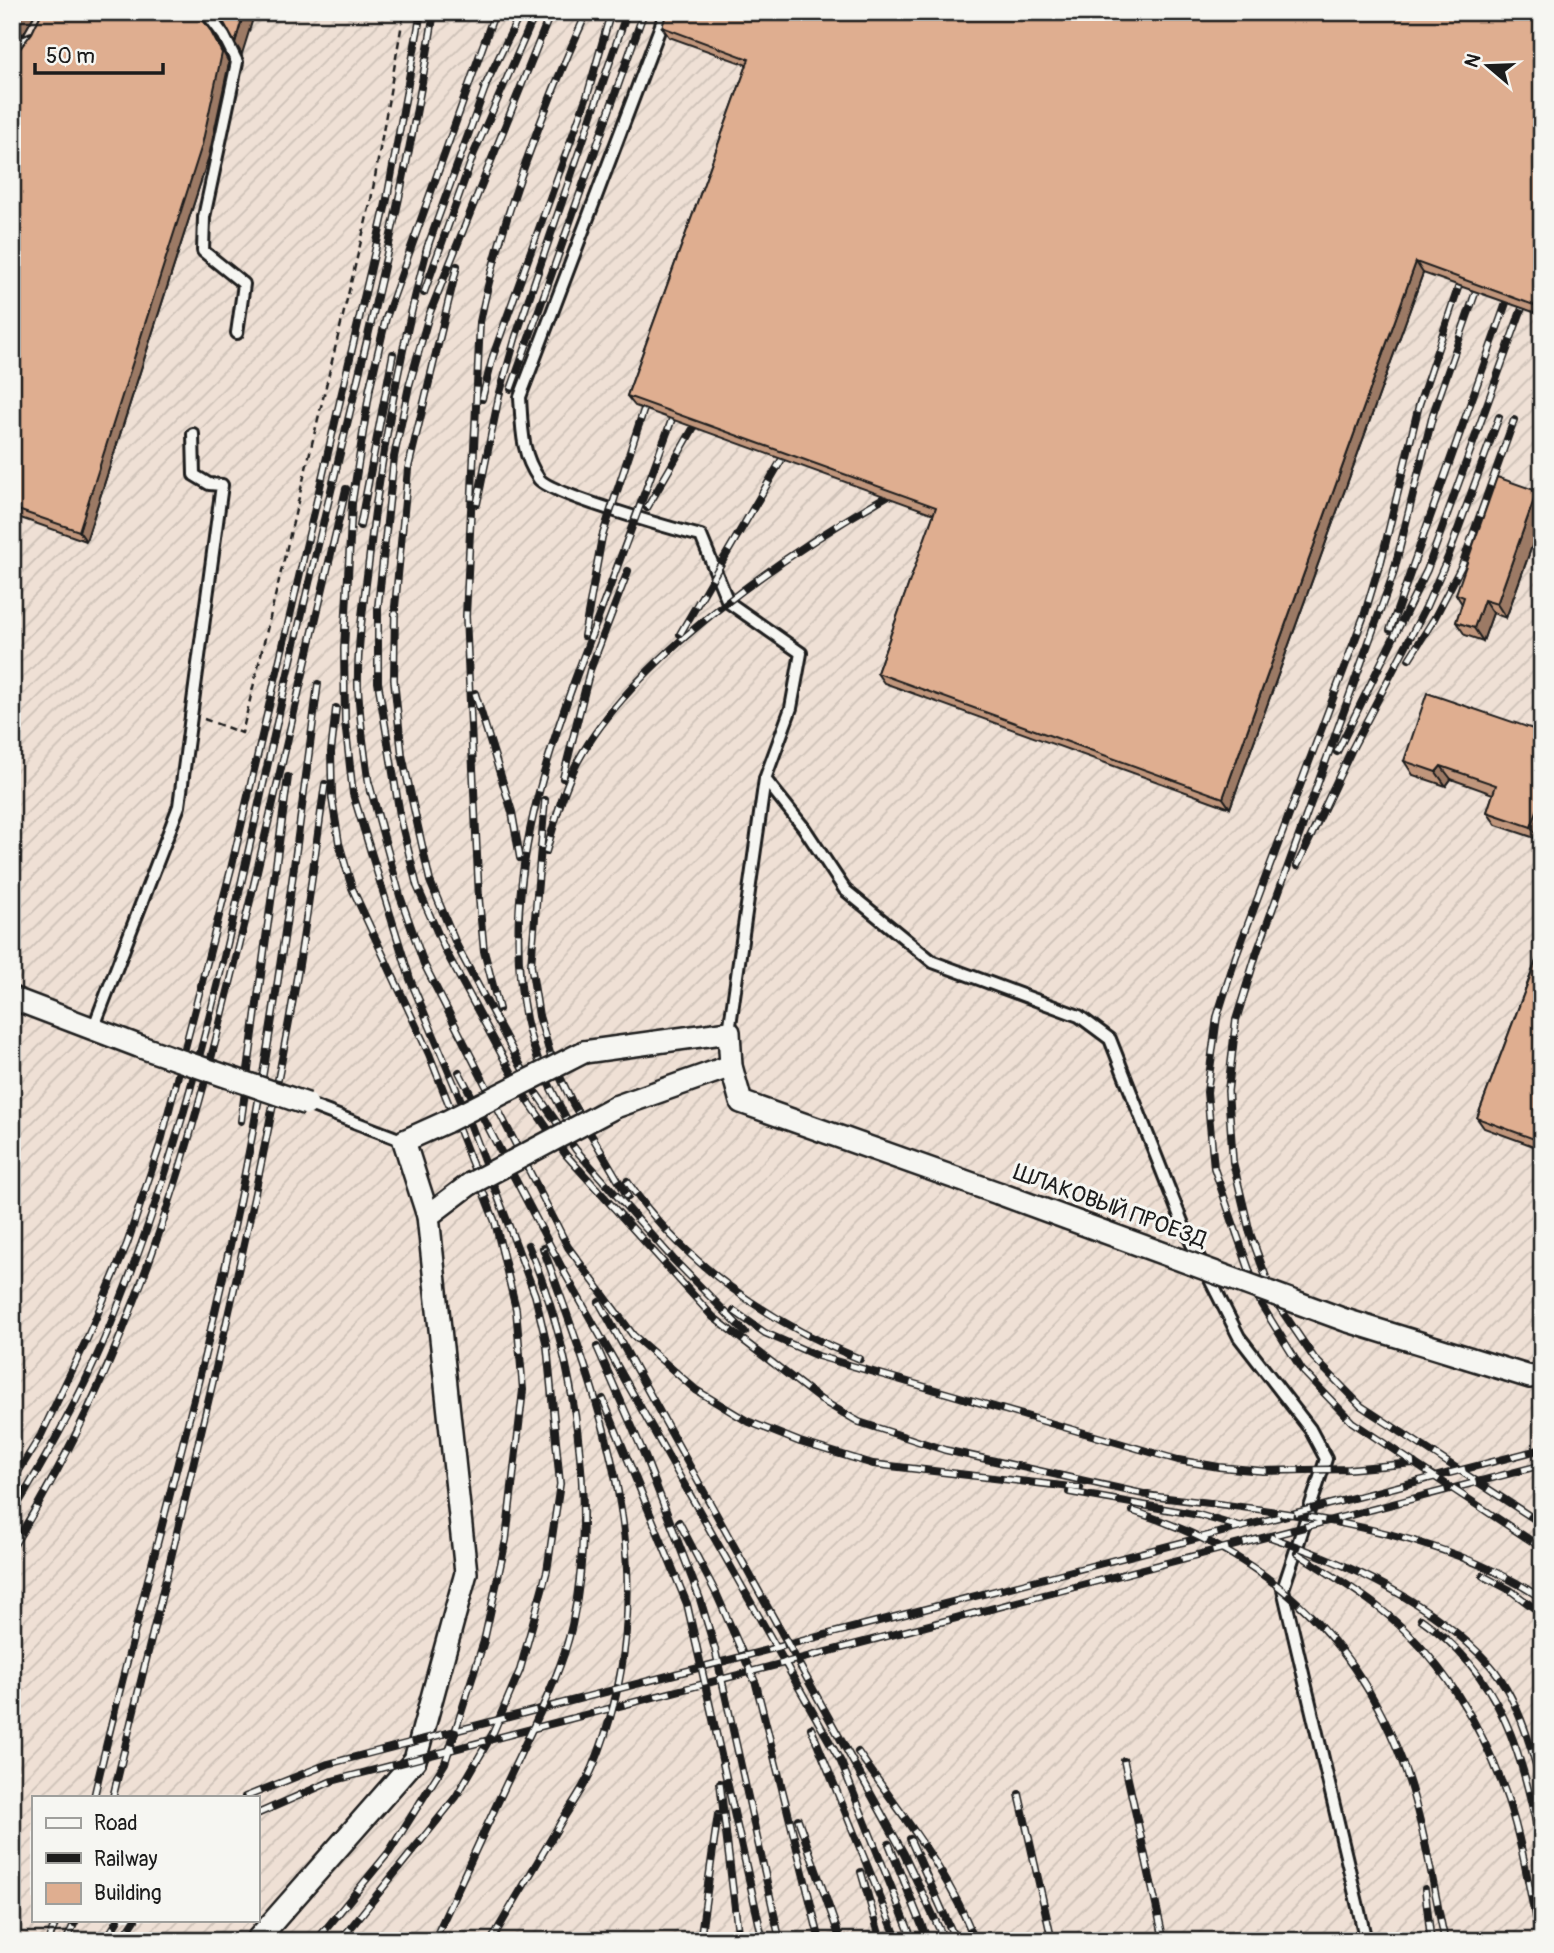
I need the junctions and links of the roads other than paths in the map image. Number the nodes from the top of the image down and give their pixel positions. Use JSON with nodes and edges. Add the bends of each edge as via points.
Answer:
{"nodes":[{"id":1,"x":206,"y":12,"type":"edge"},
{"id":2,"x":666,"y":12,"type":"edge"},
{"id":3,"x":12,"y":48,"type":"edge"},
{"id":4,"x":20,"y":58,"type":"edge"},
{"id":5,"x":236,"y":333,"type":"dead end"},
{"id":6,"x":193,"y":434,"type":"dead end"},
{"id":7,"x":765,"y":779,"type":"junction"},
{"id":8,"x":12,"y":998,"type":"edge"},
{"id":9,"x":93,"y":1029,"type":"junction"},
{"id":10,"x":729,"y":1032,"type":"junction"},
{"id":11,"x":731,"y":1066,"type":"junction"},
{"id":12,"x":307,"y":1104,"type":"joint"},
{"id":13,"x":404,"y":1141,"type":"junction"},
{"id":14,"x":428,"y":1216,"type":"junction"},
{"id":15,"x":1536,"y":1376,"type":"edge"},
{"id":16,"x":256,"y":1941,"type":"edge"},
{"id":17,"x":1366,"y":1941,"type":"edge"}],
"edges":[{"from":1,"to":5,"type":"lane","via":[[237,62],[204,217],[203,251],[244,284]]},
{"from":2,"to":7,"type":"lane","via":[[520,397],[524,454],[541,483],[650,524],[701,536],[728,602],[801,653],[791,708]]},
{"from":3,"to":4,"type":"lane","via":[[34,35]]},
{"from":6,"to":9,"type":"lane","via":[[194,475],[222,485],[179,806]]},
{"from":7,"to":10,"type":"lane"},
{"from":7,"to":17,"type":"lane","via":[[845,890],[933,962],[1079,1016],[1110,1039],[1186,1232],[1233,1325],[1311,1429],[1326,1459],[1283,1589]]},
{"from":8,"to":9,"type":"street"},
{"from":9,"to":12,"type":"street","bridge":true},
{"from":10,"to":11,"type":"street","name":"ШЛАКОВЫЙ ПРОЕЗД"},
{"from":10,"to":13,"type":"street","bridge":true,"via":[[584,1052]]},
{"from":11,"to":14,"type":"street","bridge":true,"via":[[615,1107],[470,1184]]},
{"from":11,"to":15,"type":"street","name":"ШЛАКОВЫЙ ПРОЕЗД","bridge":true,"via":[[741,1102],[1345,1320]]},
{"from":12,"to":13,"type":"lane"},
{"from":13,"to":14,"type":"street"},
{"from":14,"to":16,"type":"street","via":[[466,1573],[415,1760]]}]}
